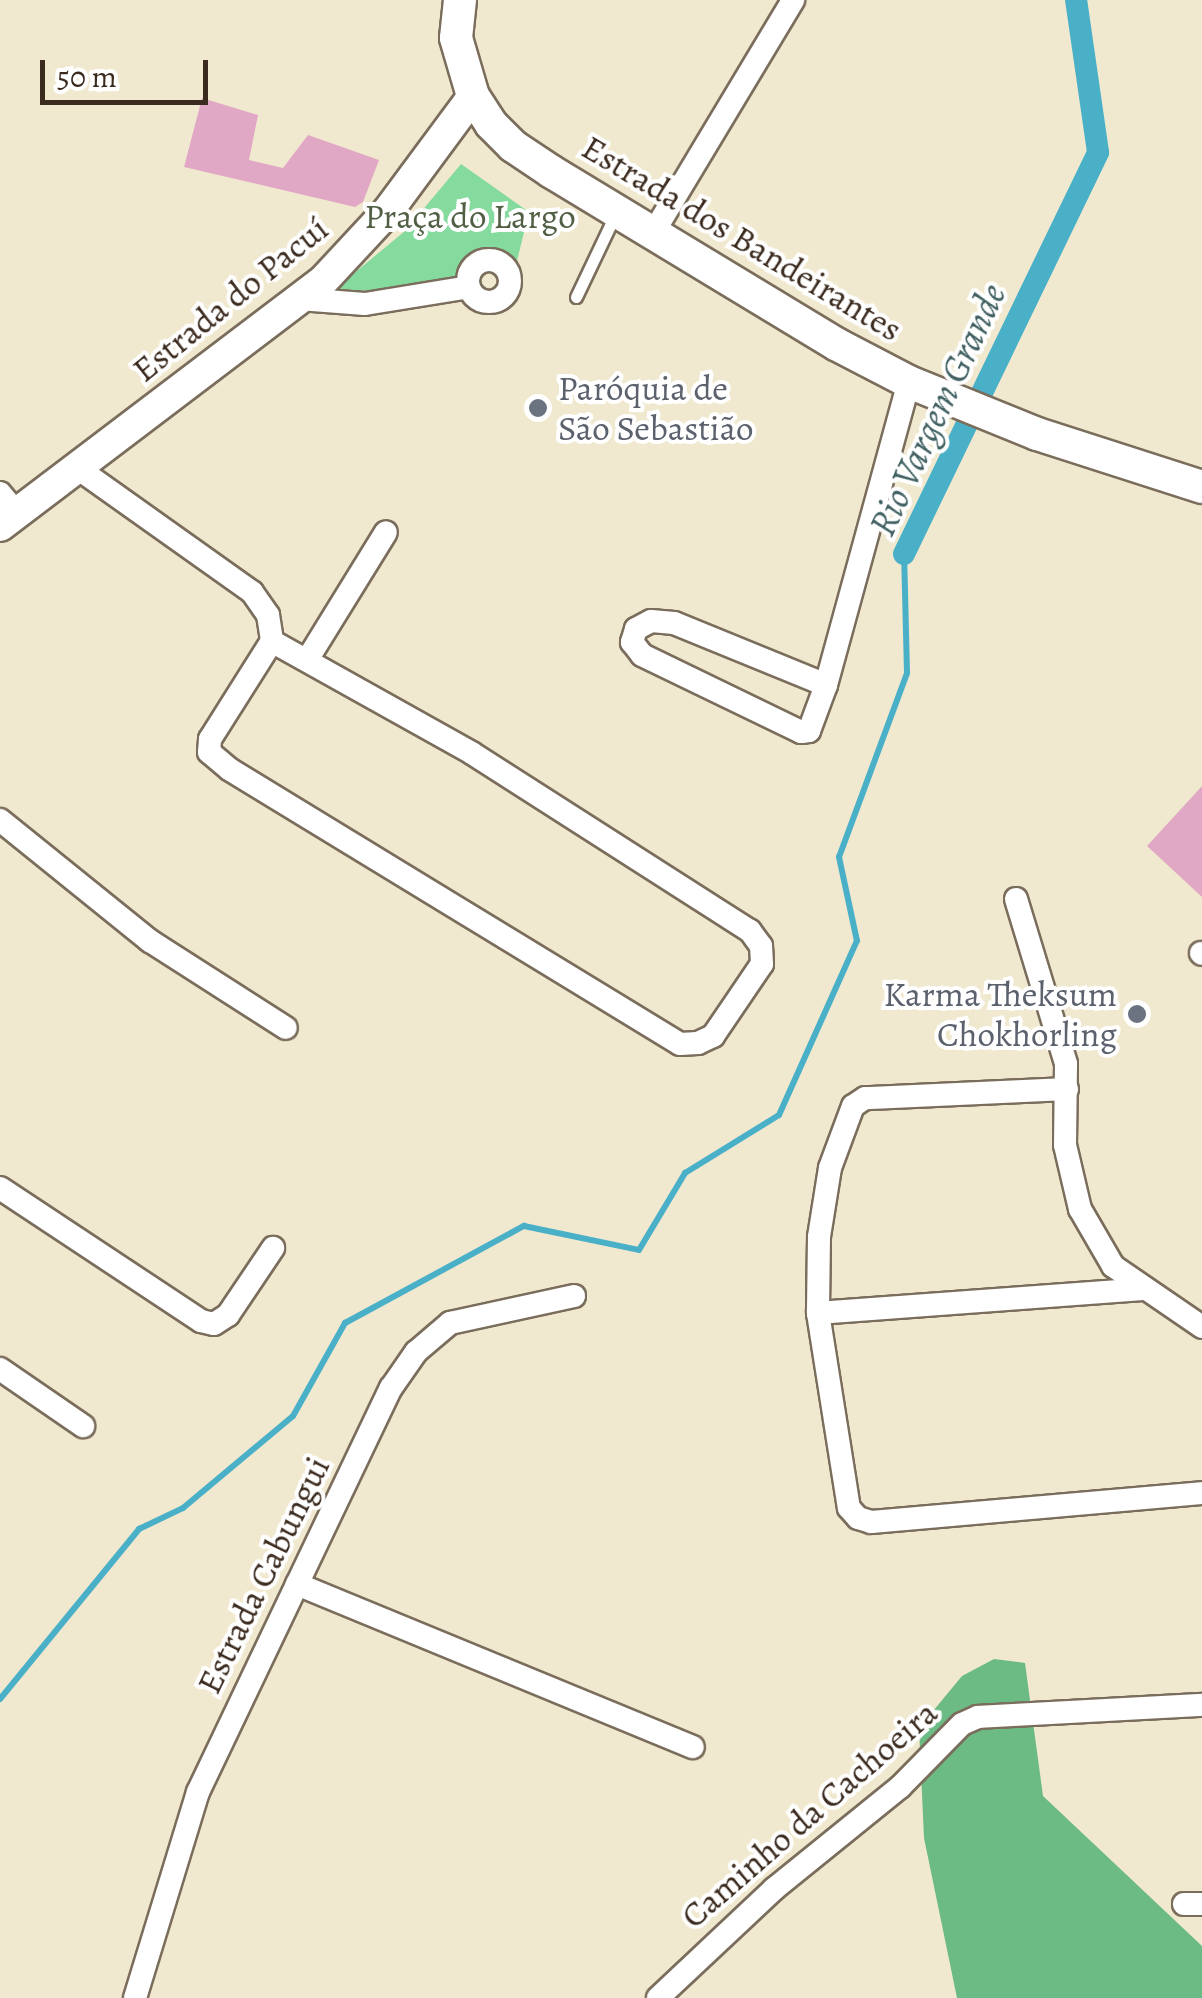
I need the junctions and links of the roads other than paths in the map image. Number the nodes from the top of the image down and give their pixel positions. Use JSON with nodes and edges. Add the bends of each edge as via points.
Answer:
{"nodes":[{"id":1,"x":460,"y":0,"type":"edge"},
{"id":2,"x":793,"y":0,"type":"edge"},
{"id":3,"x":473,"y":96,"type":"junction"},
{"id":4,"x":616,"y":213,"type":"junction"},
{"id":5,"x":652,"y":235,"type":"junction"},
{"id":6,"x":470,"y":288,"type":"dead end"},
{"id":7,"x":576,"y":297,"type":"dead end"},
{"id":8,"x":299,"y":300,"type":"junction"},
{"id":9,"x":922,"y":388,"type":"junction"},
{"id":10,"x":76,"y":467,"type":"junction"},
{"id":11,"x":1202,"y":487,"type":"edge"},
{"id":12,"x":6,"y":511,"type":"edge"},
{"id":13,"x":386,"y":532,"type":"dead end"},
{"id":14,"x":272,"y":641,"type":"junction"},
{"id":15,"x":307,"y":660,"type":"junction"},
{"id":16,"x":826,"y":685,"type":"junction"},
{"id":17,"x":0,"y":820,"type":"edge"},
{"id":18,"x":1016,"y":900,"type":"dead end"},
{"id":19,"x":286,"y":1028,"type":"dead end"},
{"id":20,"x":1067,"y":1088,"type":"junction"},
{"id":21,"x":0,"y":1188,"type":"edge"},
{"id":22,"x":273,"y":1248,"type":"dead end"},
{"id":23,"x":1142,"y":1289,"type":"junction"},
{"id":24,"x":574,"y":1296,"type":"dead end"},
{"id":25,"x":818,"y":1313,"type":"junction"},
{"id":26,"x":1202,"y":1327,"type":"edge"},
{"id":27,"x":0,"y":1368,"type":"edge"},
{"id":28,"x":83,"y":1426,"type":"dead end"},
{"id":29,"x":1202,"y":1493,"type":"edge"},
{"id":30,"x":298,"y":1584,"type":"junction"},
{"id":31,"x":1202,"y":1704,"type":"edge"},
{"id":32,"x":692,"y":1747,"type":"dead end"},
{"id":33,"x":136,"y":1998,"type":"edge"},
{"id":34,"x":658,"y":1998,"type":"edge"}],
"edges":[{"from":1,"to":3,"type":"main road","name":"Estrada dos Bandeirantes","via":[[456,38]]},
{"from":2,"to":5,"type":"street"},
{"from":3,"to":4,"type":"main road","name":"Estrada dos Bandeirantes","via":[[513,146]]},
{"from":3,"to":8,"type":"street","name":"Estrada do Pacuí","via":[[388,211]]},
{"from":4,"to":5,"type":"main road","name":"Estrada dos Bandeirantes"},
{"from":4,"to":7,"type":"lane"},
{"from":5,"to":9,"type":"main road","name":"Estrada dos Bandeirantes"},
{"from":6,"to":8,"type":"street","via":[[365,304]]},
{"from":8,"to":10,"type":"street","name":"Estrada do Pacuí"},
{"from":9,"to":11,"type":"main road","name":"Estrada dos Bandeirantes"},
{"from":9,"to":16,"type":"street"},
{"from":10,"to":12,"type":"street","name":"Estrada do Pacuí"},
{"from":10,"to":14,"type":"street","via":[[252,592],[268,614]]},
{"from":13,"to":15,"type":"street"},
{"from":14,"to":15,"type":"street"},
{"from":14,"to":15,"type":"street","via":[[210,739],[209,752],[680,1044],[712,1036],[762,964],[762,946],[750,930],[472,753]]},
{"from":16,"to":16,"type":"street","via":[[814,726],[801,732],[642,655],[632,642],[636,629],[651,621],[674,623]]},
{"from":17,"to":19,"type":"street","via":[[150,940]]},
{"from":18,"to":20,"type":"street","via":[[1066,1064]]},
{"from":20,"to":23,"type":"street","via":[[1065,1145],[1080,1209],[1114,1266]]},
{"from":20,"to":25,"type":"street","via":[[866,1098],[853,1106],[819,1237]]},
{"from":21,"to":22,"type":"street","via":[[214,1324],[228,1315]]},
{"from":23,"to":25,"type":"street"},
{"from":23,"to":26,"type":"street"},
{"from":24,"to":30,"type":"street","name":"Estrada Cabungui","via":[[450,1323],[416,1352],[391,1388]]},
{"from":25,"to":29,"type":"street","via":[[848,1508],[858,1518]]},
{"from":27,"to":28,"type":"street"},
{"from":30,"to":32,"type":"street"},
{"from":30,"to":33,"type":"street","name":"Estrada Cabungui","via":[[198,1792]]},
{"from":31,"to":34,"type":"street","name":"Caminho da Cachoeira","via":[[978,1717],[962,1724],[900,1787],[774,1889]]}]}
